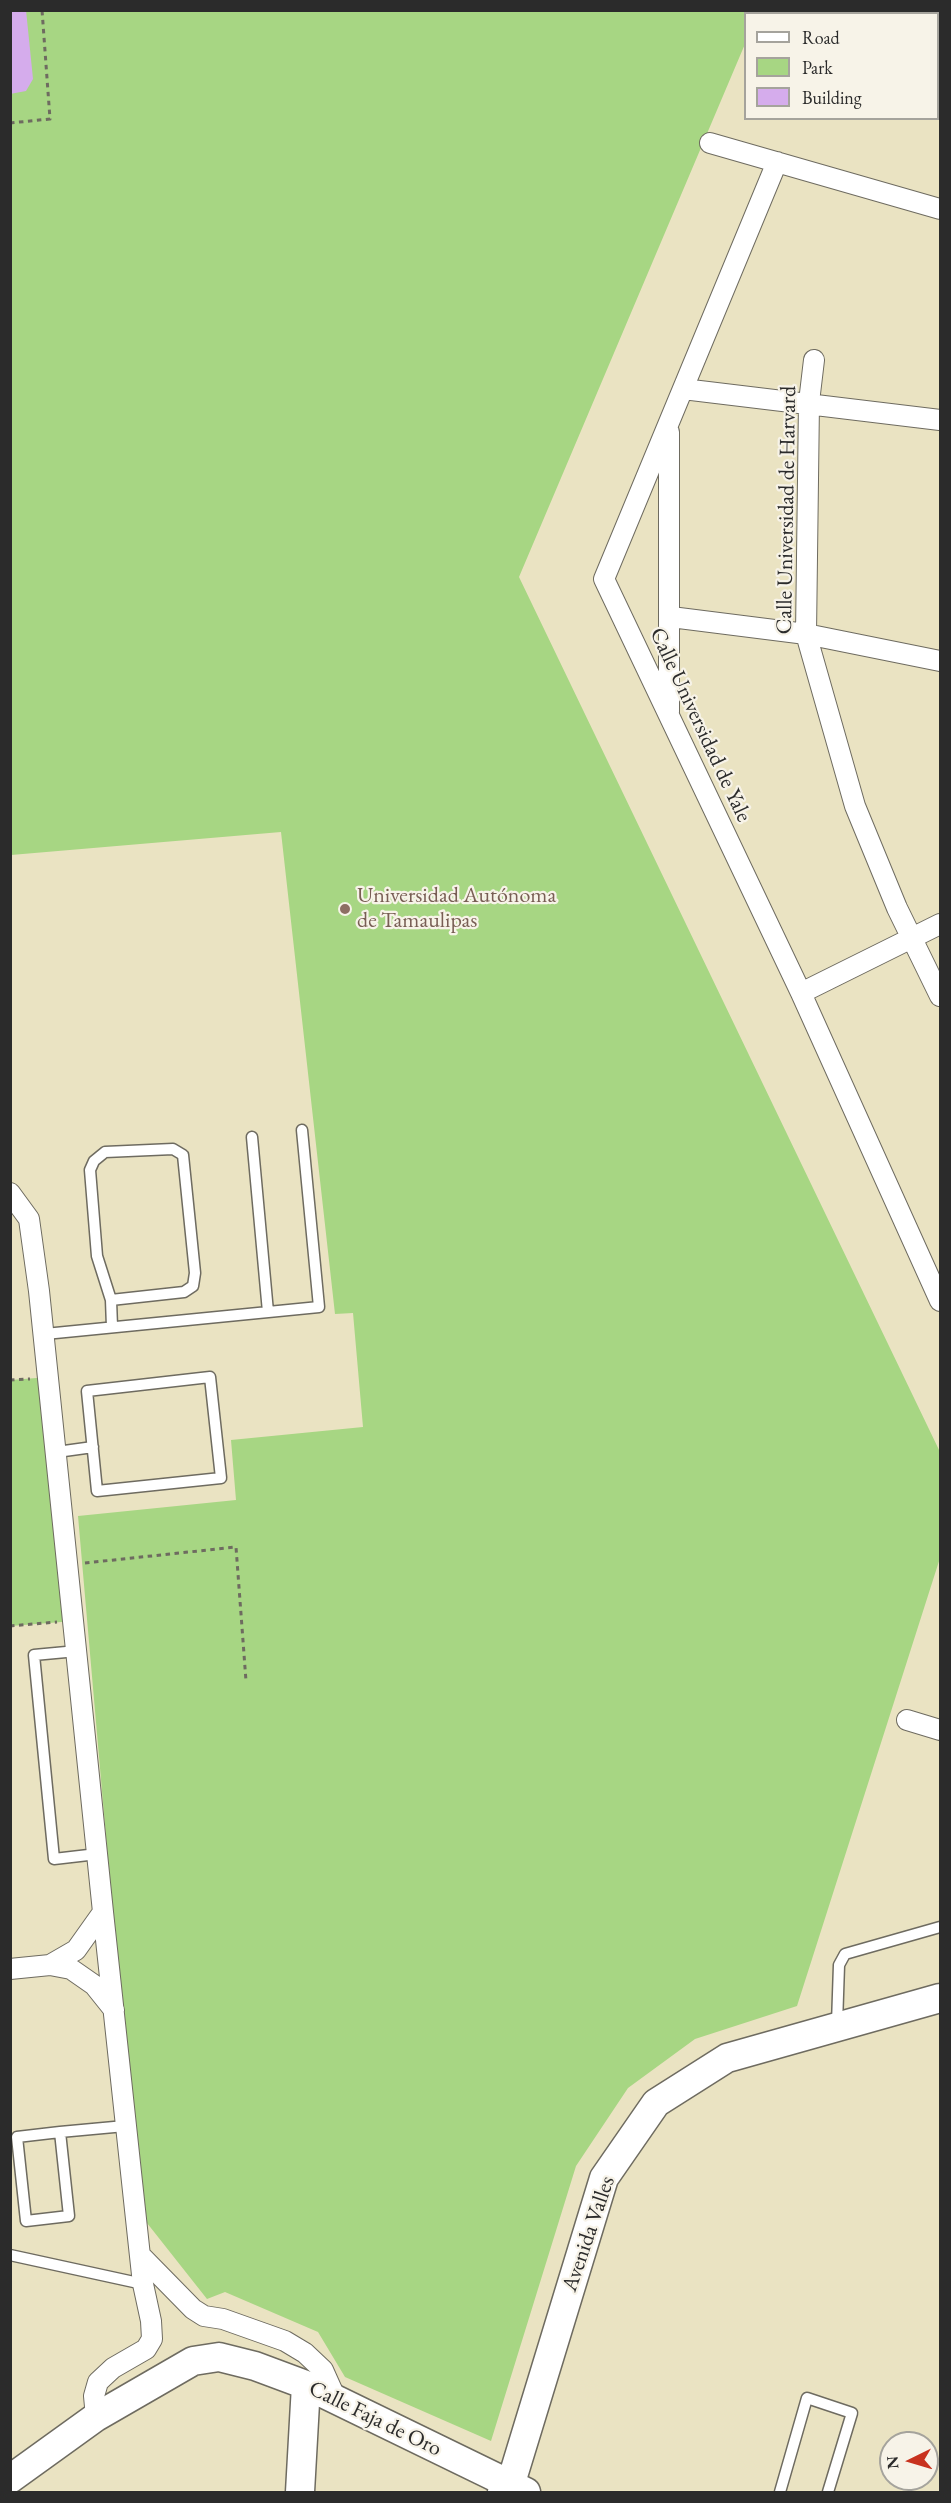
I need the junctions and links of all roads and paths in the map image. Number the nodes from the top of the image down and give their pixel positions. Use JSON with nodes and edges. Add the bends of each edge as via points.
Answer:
{"nodes":[{"id":1,"x":42,"y":10,"type":"edge"},
{"id":2,"x":10,"y":123,"type":"edge"},
{"id":3,"x":710,"y":143,"type":"dead end"},
{"id":4,"x":777,"y":162,"type":"junction"},
{"id":5,"x":940,"y":209,"type":"edge"},
{"id":6,"x":814,"y":360,"type":"dead end"},
{"id":7,"x":683,"y":389,"type":"junction"},
{"id":8,"x":809,"y":402,"type":"junction"},
{"id":9,"x":940,"y":420,"type":"edge"},
{"id":10,"x":669,"y":422,"type":"junction"},
{"id":11,"x":671,"y":617,"type":"junction"},
{"id":12,"x":806,"y":634,"type":"junction"},
{"id":13,"x":940,"y":661,"type":"edge"},
{"id":14,"x":668,"y":715,"type":"junction"},
{"id":15,"x":940,"y":924,"type":"edge"},
{"id":16,"x":912,"y":938,"type":"junction"},
{"id":17,"x":801,"y":993,"type":"junction"},
{"id":18,"x":940,"y":996,"type":"edge"},
{"id":19,"x":302,"y":1130,"type":"dead end"},
{"id":20,"x":252,"y":1137,"type":"dead end"},
{"id":21,"x":10,"y":1193,"type":"edge"},
{"id":22,"x":111,"y":1300,"type":"junction"},
{"id":23,"x":940,"y":1301,"type":"edge"},
{"id":24,"x":268,"y":1312,"type":"junction"},
{"id":25,"x":112,"y":1327,"type":"junction"},
{"id":26,"x":45,"y":1334,"type":"junction"},
{"id":27,"x":93,"y":1447,"type":"junction"},
{"id":28,"x":57,"y":1452,"type":"junction"},
{"id":29,"x":68,"y":1565,"type":"junction"},
{"id":30,"x":74,"y":1621,"type":"junction"},
{"id":31,"x":10,"y":1626,"type":"edge"},
{"id":32,"x":77,"y":1651,"type":"junction"},
{"id":33,"x":246,"y":1681,"type":"dead end"},
{"id":34,"x":907,"y":1720,"type":"dead end"},
{"id":35,"x":940,"y":1730,"type":"edge"},
{"id":36,"x":97,"y":1854,"type":"junction"},
{"id":37,"x":103,"y":1912,"type":"junction"},
{"id":38,"x":940,"y":1928,"type":"edge"},
{"id":39,"x":50,"y":1965,"type":"junction"},
{"id":40,"x":10,"y":1969,"type":"edge"},
{"id":41,"x":940,"y":1998,"type":"edge"},
{"id":42,"x":114,"y":2010,"type":"junction"},
{"id":43,"x":837,"y":2028,"type":"junction"},
{"id":44,"x":125,"y":2126,"type":"junction"},
{"id":45,"x":60,"y":2132,"type":"junction"},
{"id":46,"x":10,"y":2254,"type":"edge"},
{"id":47,"x":140,"y":2255,"type":"junction"},
{"id":48,"x":143,"y":2284,"type":"junction"},
{"id":49,"x":172,"y":2289,"type":"junction"},
{"id":50,"x":148,"y":2306,"type":"junction"},
{"id":51,"x":306,"y":2385,"type":"junction"},
{"id":52,"x":336,"y":2399,"type":"junction"},
{"id":53,"x":96,"y":2416,"type":"junction"},
{"id":54,"x":10,"y":2479,"type":"edge"},
{"id":55,"x":513,"y":2490,"type":"edge"},
{"id":56,"x":300,"y":2493,"type":"edge"},
{"id":57,"x":780,"y":2493,"type":"edge"},
{"id":58,"x":828,"y":2493,"type":"edge"}],
"edges":[{"from":1,"to":2,"type":"path","via":[[50,119]]},
{"from":3,"to":4,"type":"street"},
{"from":4,"to":5,"type":"street"},
{"from":4,"to":7,"type":"street","name":"Calle Universidad de Yale"},
{"from":6,"to":8,"type":"street","name":"Calle Universidad de Harvard"},
{"from":7,"to":8,"type":"street"},
{"from":7,"to":10,"type":"street","name":"Calle Universidad de Yale"},
{"from":8,"to":9,"type":"street"},
{"from":8,"to":12,"type":"street","name":"Calle Universidad de Harvard"},
{"from":10,"to":11,"type":"street"},
{"from":10,"to":14,"type":"street","name":"Calle Universidad de Yale","via":[[604,579]]},
{"from":11,"to":12,"type":"street"},
{"from":11,"to":14,"type":"street"},
{"from":12,"to":13,"type":"street"},
{"from":12,"to":16,"type":"street","name":"Calle Universidad de Harvard","via":[[855,806]]},
{"from":14,"to":17,"type":"street","name":"Calle Universidad de Yale"},
{"from":15,"to":16,"type":"street"},
{"from":16,"to":17,"type":"street"},
{"from":16,"to":18,"type":"street","name":"Calle Universidad de Harvard"},
{"from":17,"to":23,"type":"street","name":"Calle Universidad de Yale"},
{"from":19,"to":24,"type":"lane","via":[[319,1307]]},
{"from":20,"to":24,"type":"lane"},
{"from":21,"to":26,"type":"street","via":[[29,1219]]},
{"from":22,"to":22,"type":"lane","via":[[97,1256],[90,1170],[105,1152],[173,1149],[183,1155],[193,1286],[184,1292]]},
{"from":22,"to":25,"type":"lane"},
{"from":24,"to":25,"type":"lane"},
{"from":25,"to":26,"type":"lane"},
{"from":26,"to":28,"type":"street"},
{"from":27,"to":27,"type":"lane","via":[[97,1491],[221,1478],[210,1377],[87,1391]]},
{"from":27,"to":28,"type":"lane"},
{"from":28,"to":29,"type":"street"},
{"from":29,"to":30,"type":"street"},
{"from":29,"to":33,"type":"path","via":[[236,1548]]},
{"from":30,"to":31,"type":"path"},
{"from":30,"to":32,"type":"street"},
{"from":32,"to":36,"type":"street"},
{"from":32,"to":36,"type":"lane","via":[[34,1655],[54,1859]]},
{"from":34,"to":35,"type":"street"},
{"from":36,"to":37,"type":"street"},
{"from":37,"to":39,"type":"street","via":[[76,1950]]},
{"from":37,"to":42,"type":"street"},
{"from":38,"to":43,"type":"lane","via":[[844,1954],[839,1965]]},
{"from":39,"to":40,"type":"street"},
{"from":39,"to":42,"type":"street","via":[[71,1969],[94,1985]]},
{"from":41,"to":43,"type":"main road","name":"Avenida Valles"},
{"from":42,"to":44,"type":"street"},
{"from":43,"to":55,"type":"main road","name":"Avenida Valles","via":[[727,2058],[656,2103],[603,2178]]},
{"from":44,"to":45,"type":"lane"},
{"from":44,"to":47,"type":"street"},
{"from":45,"to":45,"type":"lane","via":[[17,2136],[26,2220],[69,2216]]},
{"from":46,"to":48,"type":"lane"},
{"from":47,"to":48,"type":"street"},
{"from":47,"to":49,"type":"street"},
{"from":48,"to":50,"type":"street"},
{"from":49,"to":50,"type":"street","via":[[161,2291]]},
{"from":49,"to":52,"type":"street","via":[[204,2316],[285,2341],[305,2353],[323,2370]]},
{"from":50,"to":53,"type":"street","via":[[152,2339],[146,2349],[113,2368],[98,2382],[94,2396]]},
{"from":51,"to":52,"type":"main road","name":"Calle Faja de Oro"},
{"from":51,"to":53,"type":"main road","name":"Calle Faja de Oro","via":[[219,2357],[194,2361]]},
{"from":51,"to":56,"type":"main road"},
{"from":52,"to":55,"type":"main road","name":"Calle Faja de Oro"},
{"from":53,"to":54,"type":"main road"},
{"from":57,"to":58,"type":"lane","via":[[807,2398],[852,2413]]}]}
